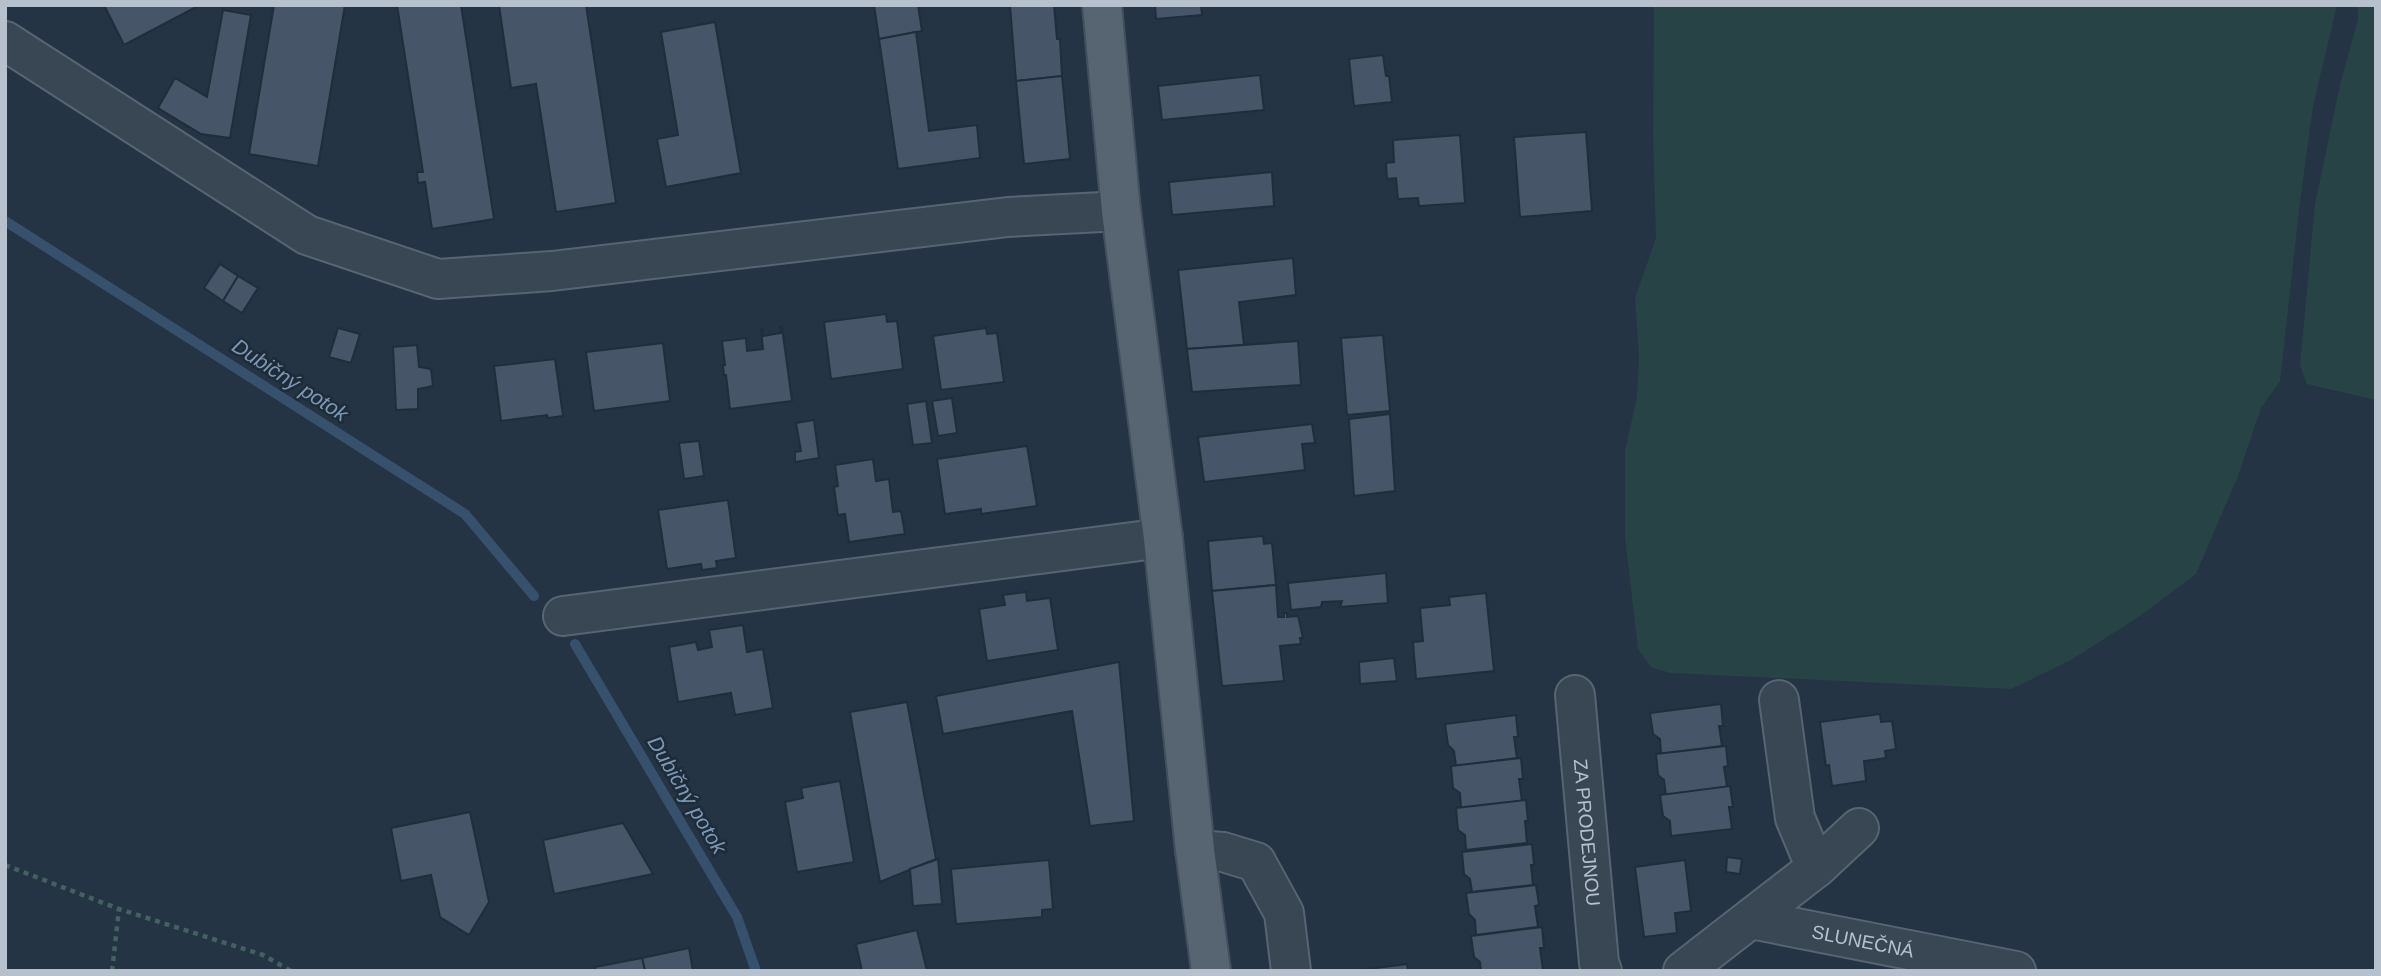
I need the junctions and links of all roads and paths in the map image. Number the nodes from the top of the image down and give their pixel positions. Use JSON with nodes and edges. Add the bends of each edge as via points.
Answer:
{"nodes":[{"id":1,"x":1102,"y":5,"type":"edge"},
{"id":2,"x":5,"y":41,"type":"edge"},
{"id":3,"x":1121,"y":211,"type":"junction"},
{"id":4,"x":1163,"y":538,"type":"junction"},
{"id":5,"x":564,"y":616,"type":"dead end"},
{"id":6,"x":1575,"y":695,"type":"dead end"},
{"id":7,"x":1779,"y":700,"type":"dead end"},
{"id":8,"x":1859,"y":828,"type":"dead end"},
{"id":9,"x":1195,"y":850,"type":"junction"},
{"id":10,"x":1810,"y":855,"type":"junction"},
{"id":11,"x":5,"y":864,"type":"edge"},
{"id":12,"x":120,"y":909,"type":"junction"},
{"id":13,"x":1751,"y":919,"type":"junction"},
{"id":14,"x":112,"y":971,"type":"edge"},
{"id":15,"x":291,"y":971,"type":"edge"},
{"id":16,"x":1211,"y":971,"type":"edge"},
{"id":17,"x":1292,"y":971,"type":"edge"},
{"id":18,"x":1602,"y":971,"type":"edge"},
{"id":19,"x":1683,"y":971,"type":"edge"},
{"id":20,"x":2016,"y":971,"type":"edge"}],
"edges":[{"from":1,"to":3,"type":"main road"},
{"from":2,"to":3,"type":"street","via":[[307,235],[438,279],[552,271],[1008,217]]},
{"from":3,"to":4,"type":"main road"},
{"from":4,"to":5,"type":"street"},
{"from":4,"to":9,"type":"main road"},
{"from":6,"to":18,"type":"street","name":"ZA PRODEJNOU"},
{"from":7,"to":10,"type":"street","via":[[1795,818]]},
{"from":8,"to":10,"type":"street"},
{"from":9,"to":16,"type":"main road"},
{"from":9,"to":17,"type":"street","via":[[1256,862],[1284,913]]},
{"from":10,"to":13,"type":"street"},
{"from":11,"to":12,"type":"path"},
{"from":12,"to":14,"type":"path"},
{"from":12,"to":15,"type":"path","via":[[263,955]]},
{"from":13,"to":19,"type":"street"},
{"from":13,"to":20,"type":"street","name":"SLUNEČNÁ"}]}
